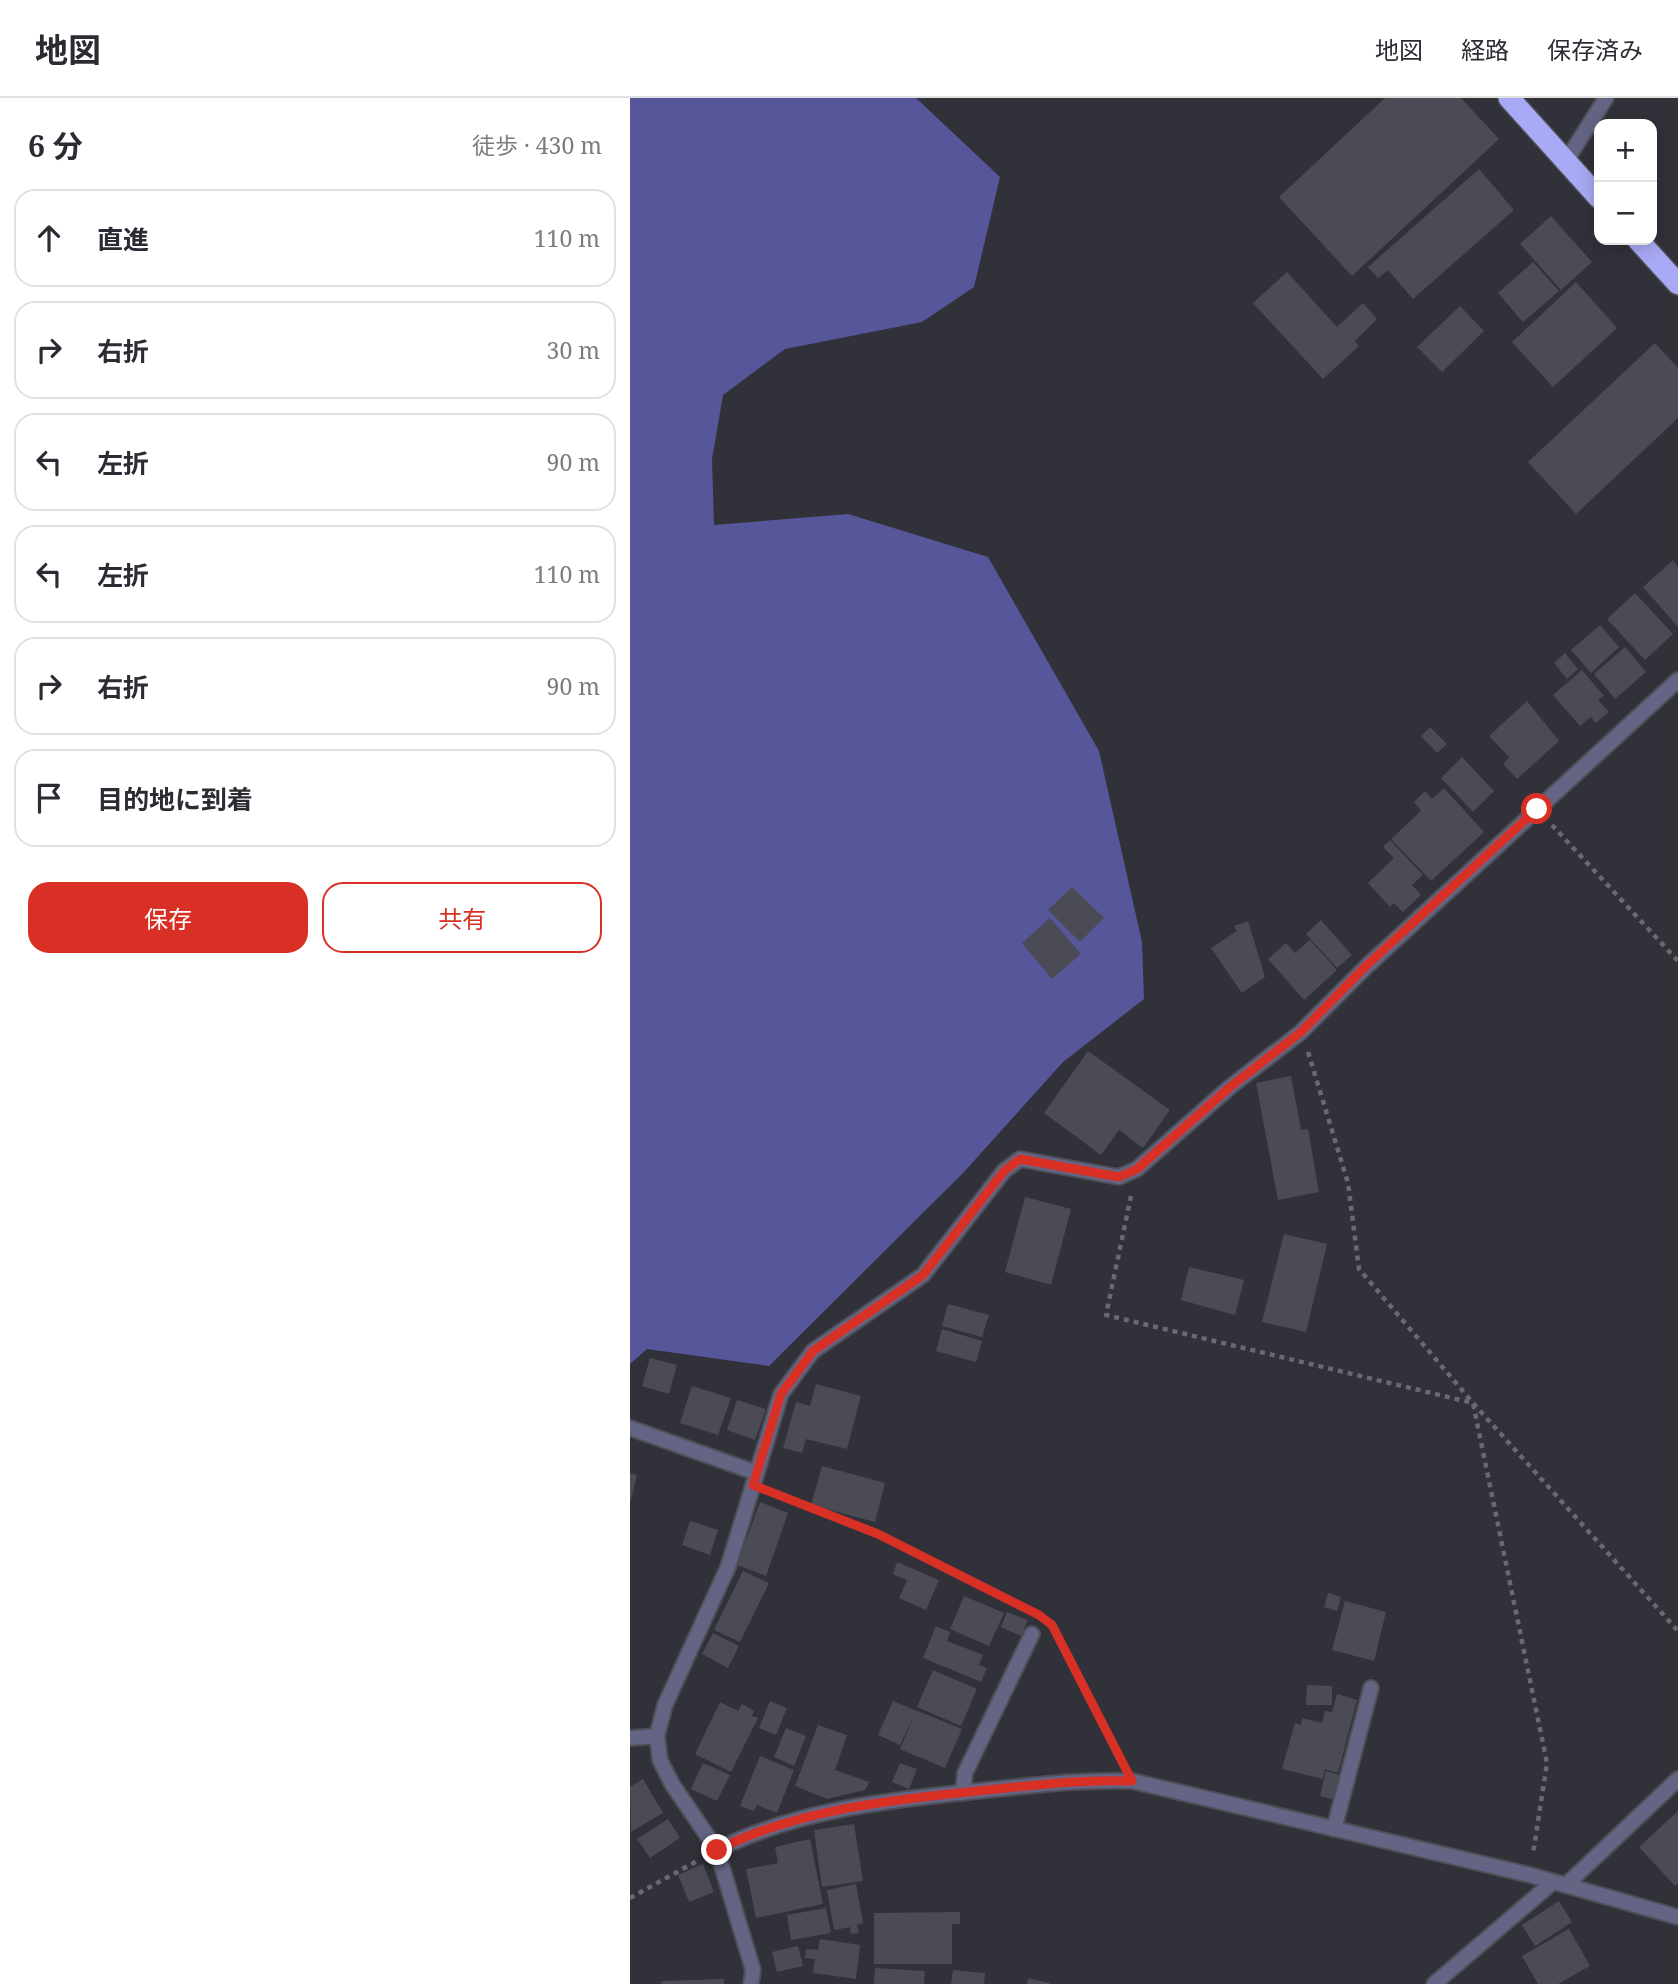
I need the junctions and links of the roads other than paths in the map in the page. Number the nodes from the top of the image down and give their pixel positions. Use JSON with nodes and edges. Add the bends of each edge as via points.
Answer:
{"nodes":[{"id":1,"x":1509,"y":98,"type":"edge"},
{"id":2,"x":1606,"y":98,"type":"edge"},
{"id":3,"x":1566,"y":161,"type":"junction"},
{"id":4,"x":1594,"y":192,"type":"edge"},
{"id":5,"x":1643,"y":245,"type":"edge"},
{"id":6,"x":1678,"y":284,"type":"edge"},
{"id":7,"x":1678,"y":680,"type":"edge"},
{"id":8,"x":630,"y":1428,"type":"edge"},
{"id":9,"x":755,"y":1479,"type":"junction"},
{"id":10,"x":1032,"y":1634,"type":"dead end"},
{"id":11,"x":1371,"y":1688,"type":"dead end"},
{"id":12,"x":657,"y":1736,"type":"junction"},
{"id":13,"x":630,"y":1738,"type":"edge"},
{"id":14,"x":1678,"y":1779,"type":"edge"},
{"id":15,"x":963,"y":1793,"type":"junction"},
{"id":16,"x":1334,"y":1829,"type":"junction"},
{"id":17,"x":717,"y":1850,"type":"junction"},
{"id":18,"x":1560,"y":1884,"type":"junction"},
{"id":19,"x":1678,"y":1917,"type":"edge"},
{"id":20,"x":751,"y":1984,"type":"edge"},
{"id":21,"x":1434,"y":1984,"type":"edge"}],
"edges":[{"from":1,"to":3,"type":"highway"},
{"from":2,"to":3,"type":"street"},
{"from":3,"to":4,"type":"highway"},
{"from":5,"to":6,"type":"highway"},
{"from":7,"to":9,"type":"street","via":[[1367,965],[1301,1032],[1137,1169],[1119,1177],[1020,1159],[1004,1171],[923,1275],[813,1351],[781,1394]]},
{"from":8,"to":9,"type":"street"},
{"from":9,"to":12,"type":"street","via":[[727,1567],[665,1705]]},
{"from":10,"to":15,"type":"street","via":[[965,1773]]},
{"from":11,"to":16,"type":"street"},
{"from":12,"to":13,"type":"street"},
{"from":12,"to":17,"type":"street","via":[[660,1760],[672,1784]]},
{"from":14,"to":18,"type":"street"},
{"from":15,"to":16,"type":"street","via":[[1088,1780],[1132,1781]]},
{"from":15,"to":17,"type":"street","via":[[880,1800],[743,1837]]},
{"from":16,"to":18,"type":"street"},
{"from":17,"to":20,"type":"street","via":[[753,1970]]},
{"from":18,"to":19,"type":"street"},
{"from":18,"to":21,"type":"street"}]}
